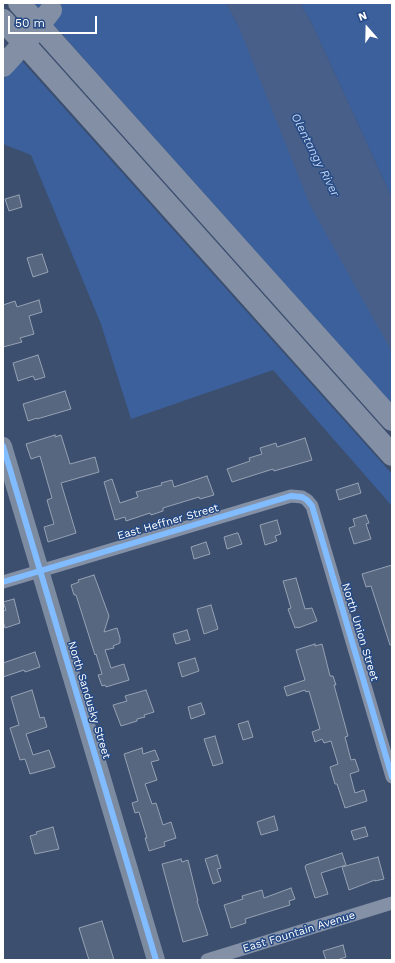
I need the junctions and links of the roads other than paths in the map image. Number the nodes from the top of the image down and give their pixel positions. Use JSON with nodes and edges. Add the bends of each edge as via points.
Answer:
{"nodes":[{"id":1,"x":19,"y":3,"type":"edge"},
{"id":2,"x":52,"y":6,"type":"edge"},
{"id":3,"x":3,"y":20,"type":"edge"},
{"id":4,"x":3,"y":66,"type":"edge"},
{"id":5,"x":392,"y":420,"type":"edge"},
{"id":6,"x":3,"y":446,"type":"edge"},
{"id":7,"x":392,"y":455,"type":"edge"},
{"id":8,"x":302,"y":497,"type":"joint"},
{"id":9,"x":40,"y":570,"type":"junction"},
{"id":10,"x":3,"y":582,"type":"edge"},
{"id":11,"x":392,"y":777,"type":"edge"},
{"id":12,"x":392,"y":903,"type":"edge"},
{"id":13,"x":156,"y":960,"type":"edge"},
{"id":14,"x":207,"y":960,"type":"edge"}],
"edges":[{"from":1,"to":5,"type":"highway"},
{"from":2,"to":4,"type":"highway","bridge":true,"via":[[34,32]]},
{"from":3,"to":7,"type":"highway"},
{"from":6,"to":9,"type":"street","name":"North Sandusky Street"},
{"from":8,"to":9,"type":"street","name":"East Heffner Street","via":[[291,496]]},
{"from":8,"to":11,"type":"street","name":"North Union Street","via":[[312,506]]},
{"from":9,"to":10,"type":"street","name":"East Heffner Street"},
{"from":9,"to":13,"type":"street","name":"North Sandusky Street"},
{"from":12,"to":14,"type":"street","name":"East Fountain Avenue"}]}
